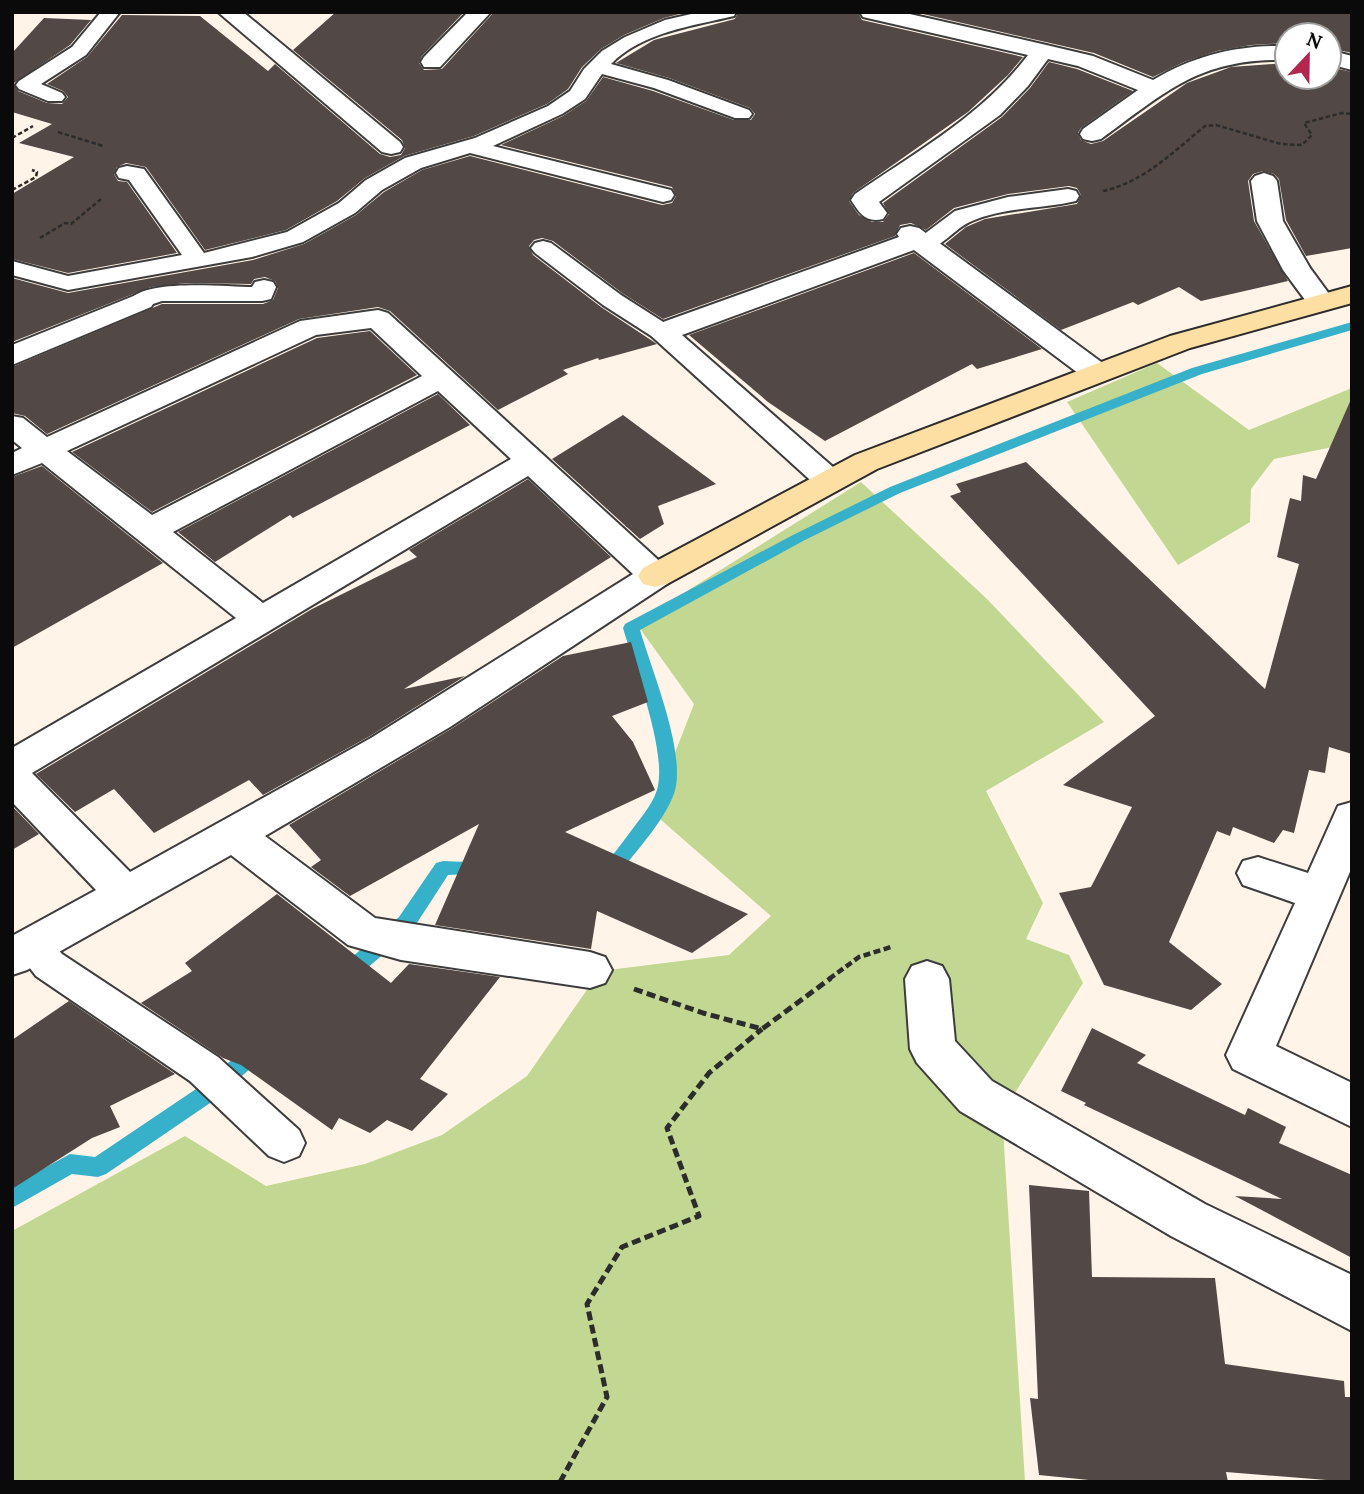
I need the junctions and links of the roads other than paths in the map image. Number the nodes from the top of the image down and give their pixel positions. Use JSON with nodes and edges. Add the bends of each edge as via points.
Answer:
{"nodes":[{"id":1,"x":111,"y":12,"type":"edge"},
{"id":2,"x":229,"y":12,"type":"edge"},
{"id":3,"x":727,"y":12,"type":"edge"},
{"id":4,"x":870,"y":12,"type":"edge"},
{"id":5,"x":473,"y":13,"type":"edge"},
{"id":6,"x":1041,"y":51,"type":"junction"},
{"id":7,"x":1273,"y":52,"type":"edge"},
{"id":8,"x":432,"y":62,"type":"dead end"},
{"id":9,"x":597,"y":66,"type":"junction"},
{"id":10,"x":1156,"y":89,"type":"junction"},
{"id":11,"x":55,"y":97,"type":"dead end"},
{"id":12,"x":742,"y":114,"type":"dead end"},
{"id":13,"x":1092,"y":134,"type":"dead end"},
{"id":14,"x":391,"y":147,"type":"dead end"},
{"id":15,"x":470,"y":147,"type":"junction"},
{"id":16,"x":132,"y":174,"type":"road end"},
{"id":17,"x":1264,"y":181,"type":"dead end"},
{"id":18,"x":663,"y":195,"type":"dead end"},
{"id":19,"x":1068,"y":196,"type":"road end"},
{"id":20,"x":874,"y":213,"type":"dead end"},
{"id":21,"x":917,"y":239,"type":"junction"},
{"id":22,"x":542,"y":248,"type":"dead end"},
{"id":23,"x":197,"y":259,"type":"junction"},
{"id":24,"x":12,"y":268,"type":"edge"},
{"id":25,"x":264,"y":286,"type":"dead end"},
{"id":26,"x":1352,"y":294,"type":"edge"},
{"id":27,"x":141,"y":301,"type":"joint"},
{"id":28,"x":1321,"y":302,"type":"junction"},
{"id":29,"x":662,"y":332,"type":"junction"},
{"id":30,"x":12,"y":356,"type":"edge"},
{"id":31,"x":1097,"y":373,"type":"junction"},
{"id":32,"x":441,"y":378,"type":"junction"},
{"id":33,"x":12,"y":425,"type":"edge"},
{"id":34,"x":44,"y":450,"type":"junction"},
{"id":35,"x":531,"y":461,"type":"junction"},
{"id":36,"x":12,"y":465,"type":"edge"},
{"id":37,"x":830,"y":481,"type":"junction"},
{"id":38,"x":149,"y":530,"type":"junction"},
{"id":39,"x":655,"y":576,"type":"junction"},
{"id":40,"x":261,"y":620,"type":"junction"},
{"id":41,"x":12,"y":766,"type":"edge"},
{"id":42,"x":12,"y":777,"type":"edge"},
{"id":43,"x":1352,"y":817,"type":"edge"},
{"id":44,"x":233,"y":834,"type":"junction"},
{"id":45,"x":1258,"y":873,"type":"dead end"},
{"id":46,"x":124,"y":892,"type":"junction"},
{"id":47,"x":1319,"y":894,"type":"junction"},
{"id":48,"x":22,"y":951,"type":"edge"},
{"id":49,"x":590,"y":970,"type":"road end"},
{"id":50,"x":927,"y":979,"type":"road end"},
{"id":51,"x":1352,"y":1106,"type":"edge"},
{"id":52,"x":284,"y":1143,"type":"dead end"},
{"id":53,"x":1352,"y":1306,"type":"edge"}],
"edges":[{"from":1,"to":11,"type":"lane","via":[[79,51],[26,85]]},
{"from":2,"to":14,"type":"street"},
{"from":3,"to":9,"type":"lane","via":[[642,36]]},
{"from":4,"to":6,"type":"street"},
{"from":5,"to":8,"type":"street"},
{"from":6,"to":10,"type":"street","via":[[1085,61]]},
{"from":6,"to":20,"type":"street","via":[[992,110],[863,200]]},
{"from":7,"to":10,"type":"street","via":[[1217,57],[1177,74]]},
{"from":9,"to":12,"type":"lane"},
{"from":9,"to":15,"type":"lane","via":[[578,95],[555,110]]},
{"from":10,"to":13,"type":"street"},
{"from":15,"to":18,"type":"lane"},
{"from":15,"to":23,"type":"lane","via":[[413,163],[295,237]]},
{"from":16,"to":23,"type":"lane"},
{"from":17,"to":28,"type":"street","via":[[1270,221]]},
{"from":19,"to":21,"type":"lane","via":[[962,216]]},
{"from":21,"to":29,"type":"street"},
{"from":21,"to":31,"type":"street"},
{"from":22,"to":29,"type":"lane"},
{"from":23,"to":24,"type":"lane","via":[[68,283]]},
{"from":25,"to":27,"type":"lane","via":[[262,294],[159,294]]},
{"from":26,"to":28,"type":"street"},
{"from":27,"to":30,"type":"street"},
{"from":28,"to":31,"type":"street","via":[[1180,342]]},
{"from":29,"to":37,"type":"street"},
{"from":31,"to":37,"type":"street","via":[[866,461]]},
{"from":32,"to":34,"type":"street","via":[[378,319],[310,327]]},
{"from":32,"to":35,"type":"street"},
{"from":32,"to":38,"type":"street"},
{"from":33,"to":34,"type":"street"},
{"from":34,"to":36,"type":"street"},
{"from":34,"to":38,"type":"street"},
{"from":35,"to":39,"type":"street"},
{"from":35,"to":40,"type":"street"},
{"from":37,"to":39,"type":"street"},
{"from":38,"to":40,"type":"street"},
{"from":39,"to":44,"type":"street","via":[[436,718]]},
{"from":40,"to":41,"type":"street"},
{"from":42,"to":46,"type":"street"},
{"from":43,"to":47,"type":"street"},
{"from":44,"to":46,"type":"street"},
{"from":44,"to":49,"type":"street","via":[[382,937]]},
{"from":45,"to":47,"type":"street"},
{"from":46,"to":48,"type":"street"},
{"from":47,"to":51,"type":"street","via":[[1249,1055]]},
{"from":48,"to":52,"type":"lane","via":[[204,1069]]},
{"from":50,"to":53,"type":"street","via":[[933,1049],[976,1096],[1188,1220],[1339,1295]]}]}
